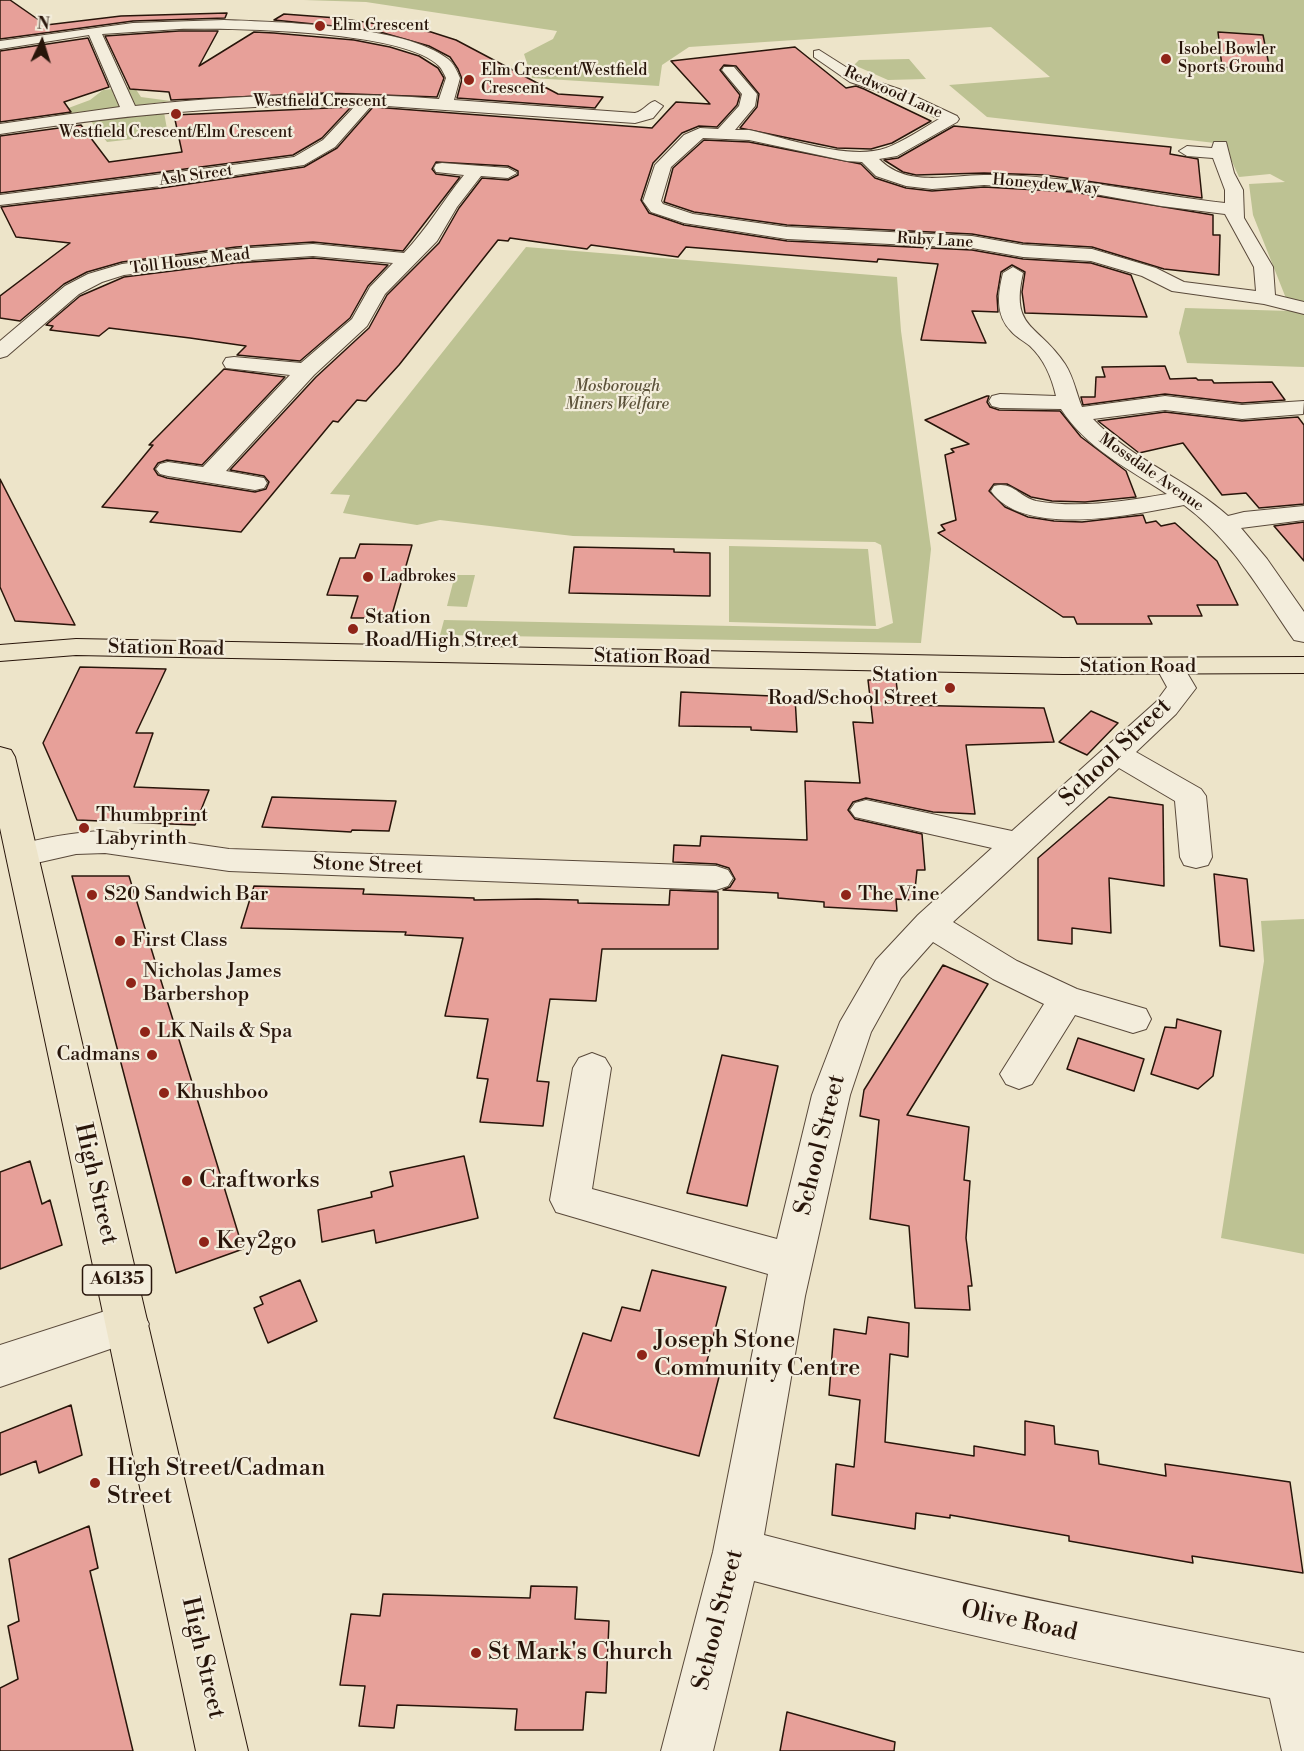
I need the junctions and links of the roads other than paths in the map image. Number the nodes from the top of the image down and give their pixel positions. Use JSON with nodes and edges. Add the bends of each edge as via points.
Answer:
{"nodes":[{"id":1,"x":94,"y":32,"type":"junction"},
{"id":2,"x":3,"y":41,"type":"edge"},
{"id":3,"x":819,"y":54,"type":"dead end"},
{"id":4,"x":729,"y":70,"type":"dead end"},
{"id":5,"x":368,"y":100,"type":"junction"},
{"id":6,"x":445,"y":104,"type":"junction"},
{"id":7,"x":129,"y":110,"type":"junction"},
{"id":8,"x":651,"y":114,"type":"dead end"},
{"id":9,"x":0,"y":129,"type":"edge"},
{"id":10,"x":723,"y":133,"type":"junction"},
{"id":11,"x":1187,"y":151,"type":"dead end"},
{"id":12,"x":867,"y":157,"type":"junction"},
{"id":13,"x":442,"y":168,"type":"dead end"},
{"id":14,"x":476,"y":171,"type":"junction"},
{"id":15,"x":508,"y":173,"type":"dead end"},
{"id":16,"x":0,"y":200,"type":"edge"},
{"id":17,"x":1232,"y":209,"type":"junction"},
{"id":18,"x":408,"y":259,"type":"junction"},
{"id":19,"x":1018,"y":280,"type":"dead end"},
{"id":20,"x":1265,"y":298,"type":"junction"},
{"id":21,"x":1304,"y":308,"type":"edge"},
{"id":22,"x":0,"y":352,"type":"edge"},
{"id":23,"x":234,"y":363,"type":"dead end"},
{"id":24,"x":306,"y":370,"type":"junction"},
{"id":25,"x":1000,"y":401,"type":"dead end"},
{"id":26,"x":1303,"y":407,"type":"edge"},
{"id":27,"x":1072,"y":409,"type":"junction"},
{"id":28,"x":168,"y":469,"type":"dead end"},
{"id":29,"x":209,"y":475,"type":"junction"},
{"id":30,"x":255,"y":483,"type":"dead end"},
{"id":31,"x":1003,"y":491,"type":"dead end"},
{"id":32,"x":1188,"y":497,"type":"junction"},
{"id":33,"x":1304,"y":513,"type":"edge"},
{"id":34,"x":1224,"y":525,"type":"junction"},
{"id":35,"x":1295,"y":605,"type":"edge"},
{"id":36,"x":1304,"y":634,"type":"edge"},
{"id":37,"x":0,"y":653,"type":"edge"},
{"id":38,"x":1304,"y":665,"type":"edge"},
{"id":39,"x":1170,"y":666,"type":"junction"},
{"id":40,"x":1117,"y":754,"type":"junction"},
{"id":41,"x":0,"y":757,"type":"edge"},
{"id":42,"x":866,"y":810,"type":"dead end"},
{"id":43,"x":1018,"y":843,"type":"junction"},
{"id":44,"x":23,"y":855,"type":"junction"},
{"id":45,"x":1196,"y":857,"type":"dead end"},
{"id":46,"x":716,"y":878,"type":"dead end"},
{"id":47,"x":930,"y":924,"type":"junction"},
{"id":48,"x":1066,"y":999,"type":"junction"},
{"id":49,"x":1132,"y":1019,"type":"dead end"},
{"id":50,"x":592,"y":1068,"type":"dead end"},
{"id":51,"x":1019,"y":1074,"type":"dead end"},
{"id":52,"x":792,"y":1262,"type":"junction"},
{"id":53,"x":127,"y":1324,"type":"junction"},
{"id":54,"x":0,"y":1366,"type":"edge"},
{"id":55,"x":737,"y":1552,"type":"junction"},
{"id":56,"x":1298,"y":1678,"type":"edge"},
{"id":57,"x":1304,"y":1741,"type":"edge"},
{"id":58,"x":222,"y":1751,"type":"edge"},
{"id":59,"x":687,"y":1751,"type":"edge"}],
"edges":[{"from":1,"to":2,"type":"street"},
{"from":1,"to":6,"type":"street","via":[[244,25],[319,30],[400,44],[446,64],[453,78]]},
{"from":1,"to":7,"type":"street"},
{"from":3,"to":12,"type":"street","name":"Redwood Lane","via":[[855,79],[951,119],[891,152]]},
{"from":4,"to":10,"type":"street","via":[[748,89],[750,98],[740,116]]},
{"from":5,"to":6,"type":"street","name":"Westfield Crescent"},
{"from":5,"to":7,"type":"street","name":"Westfield Crescent","via":[[245,101]]},
{"from":5,"to":16,"type":"street","name":"Ash Street","via":[[338,138],[315,155],[298,161]]},
{"from":6,"to":8,"type":"street","name":"Westfield Crescent","via":[[609,117]]},
{"from":7,"to":9,"type":"street","name":"Westfield Crescent"},
{"from":10,"to":12,"type":"street","name":"Ruby Lane"},
{"from":10,"to":20,"type":"street","name":"Ruby Lane","via":[[691,130],[690,138],[663,165],[652,201],[657,208],[690,219],[786,233],[972,242],[1023,251],[1092,255],[1121,262],[1179,287]]},
{"from":11,"to":17,"type":"street","via":[[1220,149],[1234,189]]},
{"from":12,"to":17,"type":"street","name":"Honeydew Way","via":[[882,172],[906,181],[1074,185]]},
{"from":13,"to":14,"type":"street"},
{"from":14,"to":15,"type":"street"},
{"from":14,"to":18,"type":"street","via":[[430,237]]},
{"from":17,"to":20,"type":"street","via":[[1259,254],[1268,286]]},
{"from":18,"to":22,"type":"street","name":"Toll House Mead","via":[[313,250],[236,255],[122,270],[72,290]]},
{"from":18,"to":24,"type":"street","via":[[377,291],[360,322]]},
{"from":19,"to":27,"type":"street","via":[[1011,316],[1018,327],[1046,336]]},
{"from":20,"to":21,"type":"street","name":"Ruby Lane"},
{"from":23,"to":24,"type":"street"},
{"from":24,"to":29,"type":"street"},
{"from":25,"to":27,"type":"street"},
{"from":26,"to":27,"type":"street","via":[[1242,412],[1165,403]]},
{"from":27,"to":32,"type":"street","name":"Mossdale Avenue","via":[[1122,456]]},
{"from":28,"to":29,"type":"street"},
{"from":29,"to":30,"type":"street"},
{"from":31,"to":32,"type":"street","via":[[1029,507],[1045,509],[1122,508]]},
{"from":32,"to":34,"type":"street","name":"Mossdale Avenue"},
{"from":33,"to":34,"type":"street"},
{"from":34,"to":35,"type":"street","name":"Mossdale Avenue"},
{"from":35,"to":36,"type":"street","name":"Mossdale Avenue"},
{"from":37,"to":39,"type":"main road","name":"Station Road","via":[[76,647]]},
{"from":38,"to":39,"type":"main road","name":"Station Road"},
{"from":39,"to":40,"type":"street","name":"School Street","via":[[1182,688]]},
{"from":40,"to":43,"type":"street","name":"School Street"},
{"from":40,"to":45,"type":"street","via":[[1190,796]]},
{"from":41,"to":44,"type":"main road","name":"High Street","number":"A6135"},
{"from":42,"to":43,"type":"street"},
{"from":43,"to":47,"type":"street","name":"School Street"},
{"from":44,"to":46,"type":"street","name":"Stone Street","via":[[76,843],[105,842],[229,860]]},
{"from":44,"to":53,"type":"main road","name":"High Street","number":"A6135"},
{"from":47,"to":48,"type":"street","via":[[1005,970]]},
{"from":47,"to":52,"type":"street","name":"School Street","via":[[888,969],[853,1032],[831,1095]]},
{"from":48,"to":49,"type":"street"},
{"from":48,"to":51,"type":"street"},
{"from":50,"to":52,"type":"street","via":[[570,1200]]},
{"from":52,"to":55,"type":"street","name":"School Street"},
{"from":53,"to":54,"type":"street"},
{"from":53,"to":58,"type":"main road","name":"High Street","number":"A6135"},
{"from":55,"to":56,"type":"street","name":"Olive Road","via":[[902,1596]]},
{"from":55,"to":59,"type":"street","name":"School Street"},
{"from":56,"to":57,"type":"street"}]}
